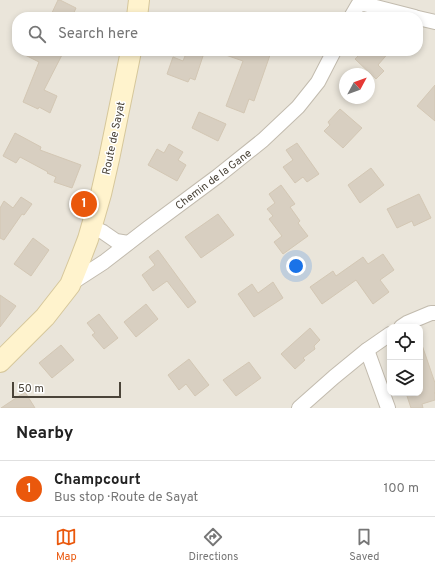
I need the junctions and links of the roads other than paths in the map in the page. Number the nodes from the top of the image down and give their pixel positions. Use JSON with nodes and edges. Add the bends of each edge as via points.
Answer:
{"nodes":[{"id":1,"x":139,"y":0,"type":"edge"},
{"id":2,"x":138,"y":12,"type":"edge"},
{"id":3,"x":354,"y":12,"type":"edge"},
{"id":4,"x":395,"y":12,"type":"edge"},
{"id":5,"x":423,"y":19,"type":"edge"},
{"id":6,"x":435,"y":22,"type":"edge"},
{"id":7,"x":130,"y":56,"type":"edge"},
{"id":8,"x":331,"y":56,"type":"edge"},
{"id":9,"x":91,"y":227,"type":"junction"},
{"id":10,"x":128,"y":243,"type":"junction"},
{"id":11,"x":70,"y":285,"type":"junction"},
{"id":12,"x":435,"y":313,"type":"edge"},
{"id":13,"x":406,"y":324,"type":"edge"},
{"id":14,"x":387,"y":336,"type":"edge"},
{"id":15,"x":367,"y":350,"type":"junction"},
{"id":16,"x":0,"y":362,"type":"edge"},
{"id":17,"x":299,"y":408,"type":"edge"},
{"id":18,"x":388,"y":408,"type":"edge"}],
"edges":[{"from":1,"to":2,"type":"street"},
{"from":3,"to":4,"type":"street","via":[[358,6],[364,4]]},
{"from":5,"to":6,"type":"street"},
{"from":7,"to":9,"type":"street","name":"Route de Sayat","via":[[109,159]]},
{"from":8,"to":10,"type":"street","name":"Chemin de la Gane","via":[[318,82],[298,107],[263,140]]},
{"from":9,"to":10,"type":"street","via":[[116,241]]},
{"from":9,"to":11,"type":"street","name":"Route de Sayat"},
{"from":10,"to":11,"type":"street","name":"Chemin de la Gane"},
{"from":11,"to":16,"type":"street","name":"Route de Sayat","via":[[45,317]]},
{"from":12,"to":13,"type":"street"},
{"from":14,"to":15,"type":"street"},
{"from":15,"to":17,"type":"street"},
{"from":15,"to":18,"type":"street"}]}
